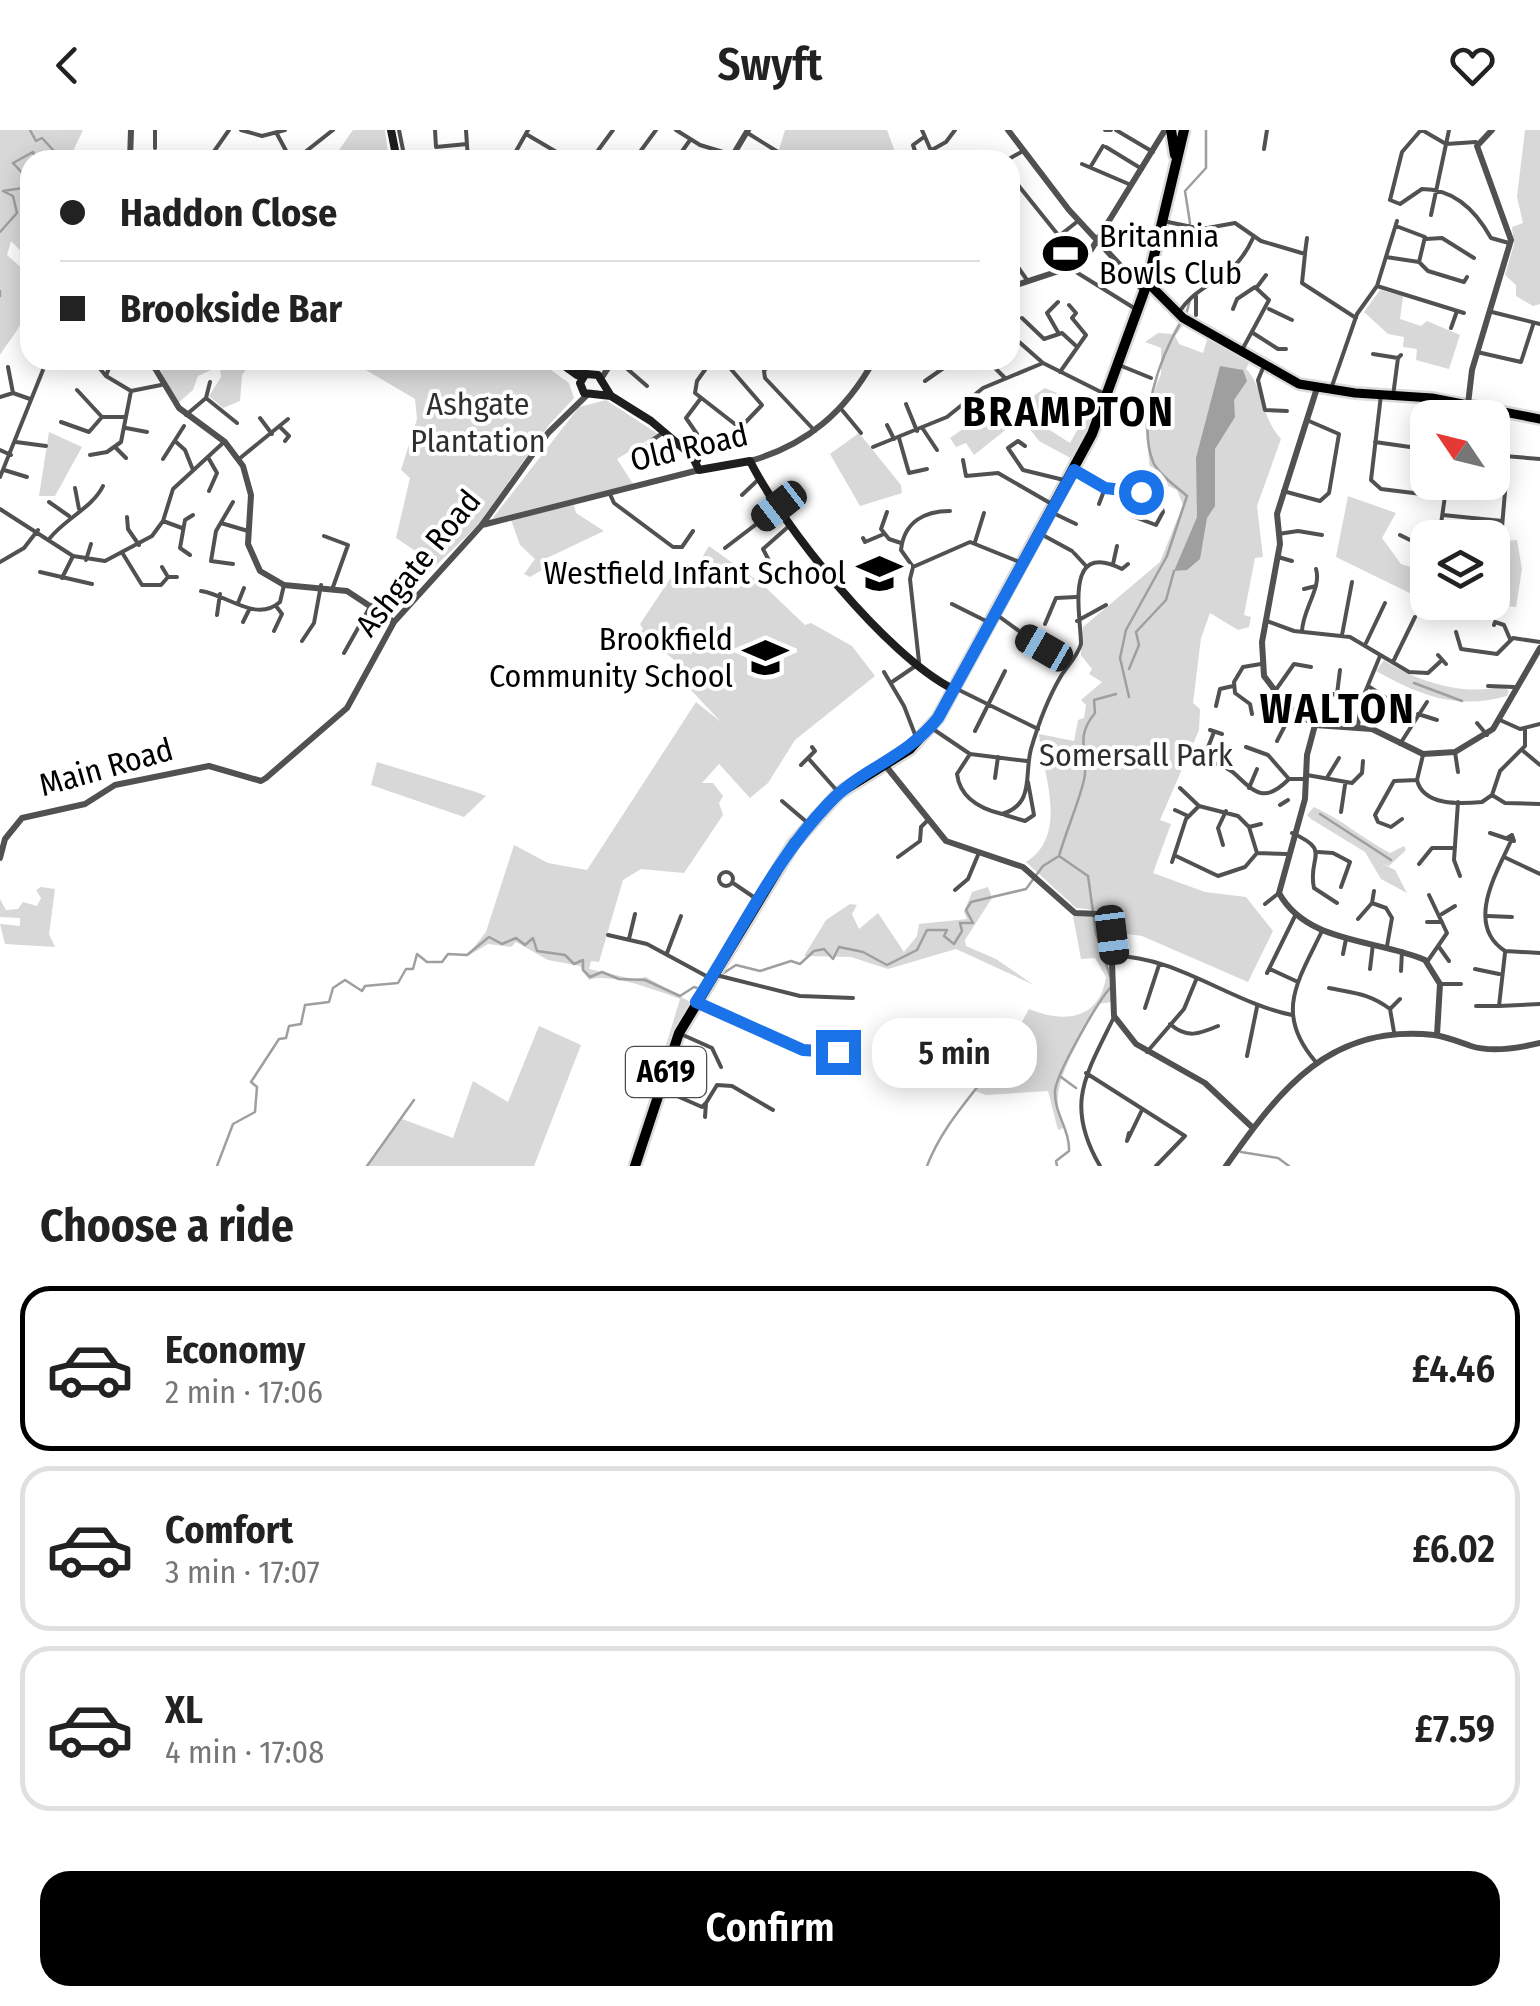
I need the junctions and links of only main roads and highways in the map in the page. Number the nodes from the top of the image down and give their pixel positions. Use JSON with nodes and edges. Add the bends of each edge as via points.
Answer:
{"nodes":[{"id":1,"x":1175,"y":133,"type":"edge"},
{"id":2,"x":1148,"y":288,"type":"junction"},
{"id":3,"x":568,"y":370,"type":"edge"},
{"id":4,"x":600,"y":379,"type":"junction"},
{"id":5,"x":584,"y":384,"type":"junction"},
{"id":6,"x":611,"y":396,"type":"junction"},
{"id":7,"x":1540,"y":419,"type":"edge"},
{"id":8,"x":955,"y":689,"type":"junction"},
{"id":9,"x":635,"y":1166,"type":"edge"}],
"edges":[{"from":1,"to":2,"type":"highway","via":[[1176,161]]},
{"from":2,"to":7,"type":"main road","via":[[1299,384]]},
{"from":2,"to":8,"type":"highway","number":"A619","via":[[1072,476]]},
{"from":3,"to":5,"type":"main road"},
{"from":4,"to":5,"type":"main road"},
{"from":4,"to":5,"type":"main road"},
{"from":4,"to":6,"type":"main road"},
{"from":5,"to":6,"type":"main road"},
{"from":6,"to":8,"type":"main road","name":"Old Road","via":[[704,470],[750,461],[858,609]]},
{"from":8,"to":9,"type":"highway","number":"A619","via":[[918,742],[838,793],[809,824],[679,1032]]}]}
